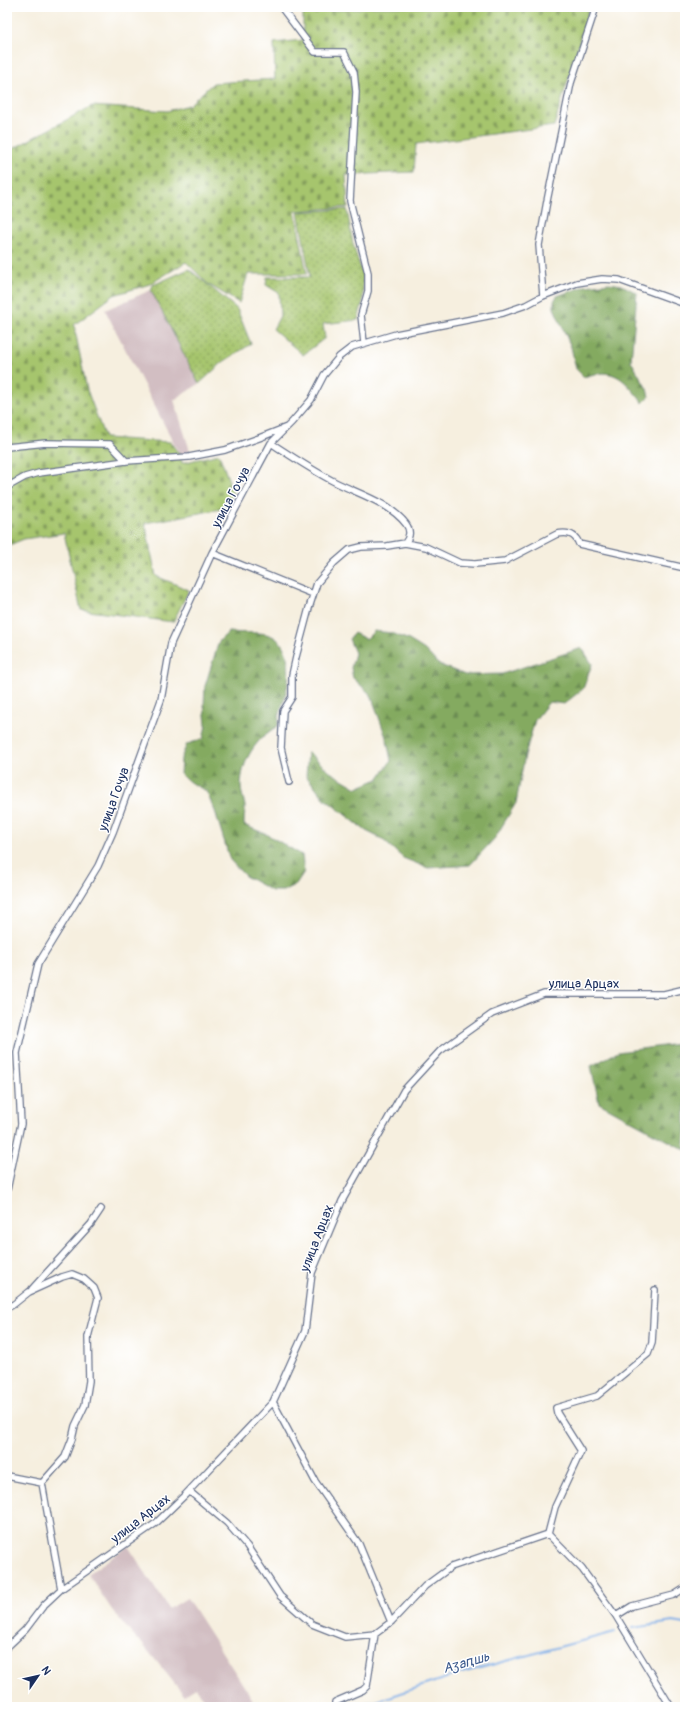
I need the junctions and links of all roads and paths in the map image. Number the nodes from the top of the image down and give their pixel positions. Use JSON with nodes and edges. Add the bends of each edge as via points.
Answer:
{"nodes":[{"id":1,"x":282,"y":7,"type":"edge"},
{"id":2,"x":596,"y":7,"type":"edge"},
{"id":3,"x":542,"y":296,"type":"junction"},
{"id":4,"x":685,"y":304,"type":"edge"},
{"id":5,"x":364,"y":343,"type":"junction"},
{"id":6,"x":287,"y":427,"type":"junction"},
{"id":7,"x":270,"y":443,"type":"junction"},
{"id":8,"x":7,"y":447,"type":"edge"},
{"id":9,"x":126,"y":461,"type":"junction"},
{"id":10,"x":7,"y":487,"type":"edge"},
{"id":11,"x":405,"y":543,"type":"junction"},
{"id":12,"x":212,"y":553,"type":"junction"},
{"id":13,"x":685,"y":568,"type":"edge"},
{"id":14,"x":313,"y":594,"type":"junction"},
{"id":15,"x":289,"y":782,"type":"dead end"},
{"id":16,"x":685,"y":989,"type":"edge"},
{"id":17,"x":7,"y":1190,"type":"edge"},
{"id":18,"x":101,"y":1209,"type":"dead end"},
{"id":19,"x":655,"y":1290,"type":"dead end"},
{"id":20,"x":29,"y":1292,"type":"junction"},
{"id":21,"x":7,"y":1308,"type":"edge"},
{"id":22,"x":273,"y":1402,"type":"junction"},
{"id":23,"x":7,"y":1476,"type":"edge"},
{"id":24,"x":42,"y":1483,"type":"junction"},
{"id":25,"x":189,"y":1491,"type":"junction"},
{"id":26,"x":548,"y":1534,"type":"junction"},
{"id":27,"x":685,"y":1588,"type":"edge"},
{"id":28,"x":61,"y":1589,"type":"junction"},
{"id":29,"x":616,"y":1616,"type":"junction"},
{"id":30,"x":391,"y":1622,"type":"junction"},
{"id":31,"x":375,"y":1634,"type":"junction"},
{"id":32,"x":7,"y":1646,"type":"edge"},
{"id":33,"x":335,"y":1705,"type":"edge"},
{"id":34,"x":671,"y":1707,"type":"edge"}],
"edges":[{"from":1,"to":5,"type":"street","via":[[315,52],[344,52],[354,72],[356,92],[350,201],[368,273],[368,291],[361,316]]},
{"from":2,"to":3,"type":"street","via":[[571,83],[547,201],[539,245]]},
{"from":3,"to":4,"type":"street","name":"улица Гочуа","via":[[577,283],[602,279],[619,280]]},
{"from":3,"to":5,"type":"street","name":"улица Гочуа","via":[[503,313],[424,328]]},
{"from":5,"to":6,"type":"street","name":"улица Гочуа","via":[[352,347],[338,358],[324,375],[311,400]]},
{"from":6,"to":7,"type":"street","name":"улица Гочуа"},
{"from":6,"to":9,"type":"street","via":[[225,450],[189,457]]},
{"from":7,"to":11,"type":"street","via":[[333,481],[380,503],[398,516],[410,532]]},
{"from":7,"to":12,"type":"street","name":"улица Гочуа"},
{"from":8,"to":9,"type":"street","via":[[46,443],[110,444]]},
{"from":9,"to":10,"type":"street","via":[[38,473],[24,477]]},
{"from":11,"to":13,"type":"street","via":[[426,547],[460,563],[475,564],[504,561],[557,534],[564,533],[572,534],[579,544]]},
{"from":11,"to":14,"type":"street","via":[[349,550],[317,583]]},
{"from":12,"to":14,"type":"street"},
{"from":12,"to":17,"type":"street","name":"улица Гочуа","via":[[170,643],[161,700],[113,832],[98,866],[38,964],[17,1053],[21,1124]]},
{"from":14,"to":15,"type":"street","via":[[292,675],[292,697],[283,711],[280,748]]},
{"from":16,"to":22,"type":"street","name":"улица Арцах","via":[[664,994],[544,994],[492,1014],[440,1052],[404,1090],[342,1201],[312,1273],[305,1331]]},
{"from":18,"to":20,"type":"street","via":[[91,1224]]},
{"from":19,"to":26,"type":"street","via":[[652,1343],[648,1354],[597,1396],[556,1408],[581,1451],[555,1508]]},
{"from":20,"to":21,"type":"street"},
{"from":20,"to":24,"type":"street","via":[[72,1274],[84,1279],[94,1288],[98,1298],[88,1336],[89,1381],[85,1405],[65,1457]]},
{"from":22,"to":25,"type":"street","name":"улица Арцах"},
{"from":22,"to":30,"type":"street","via":[[315,1480],[359,1544]]},
{"from":23,"to":24,"type":"street"},
{"from":24,"to":28,"type":"street"},
{"from":25,"to":28,"type":"street","name":"улица Арцах","via":[[156,1523]]},
{"from":25,"to":31,"type":"street","via":[[227,1523],[247,1546],[280,1596],[312,1624],[345,1638]]},
{"from":26,"to":29,"type":"street","via":[[582,1569]]},
{"from":26,"to":30,"type":"street","via":[[451,1567],[425,1586]]},
{"from":27,"to":29,"type":"street","via":[[674,1595],[632,1606]]},
{"from":28,"to":32,"type":"street","name":"улица Арцах","via":[[44,1605],[25,1630]]},
{"from":29,"to":34,"type":"street"},
{"from":30,"to":31,"type":"street"},
{"from":31,"to":33,"type":"street","via":[[367,1686]]}]}
